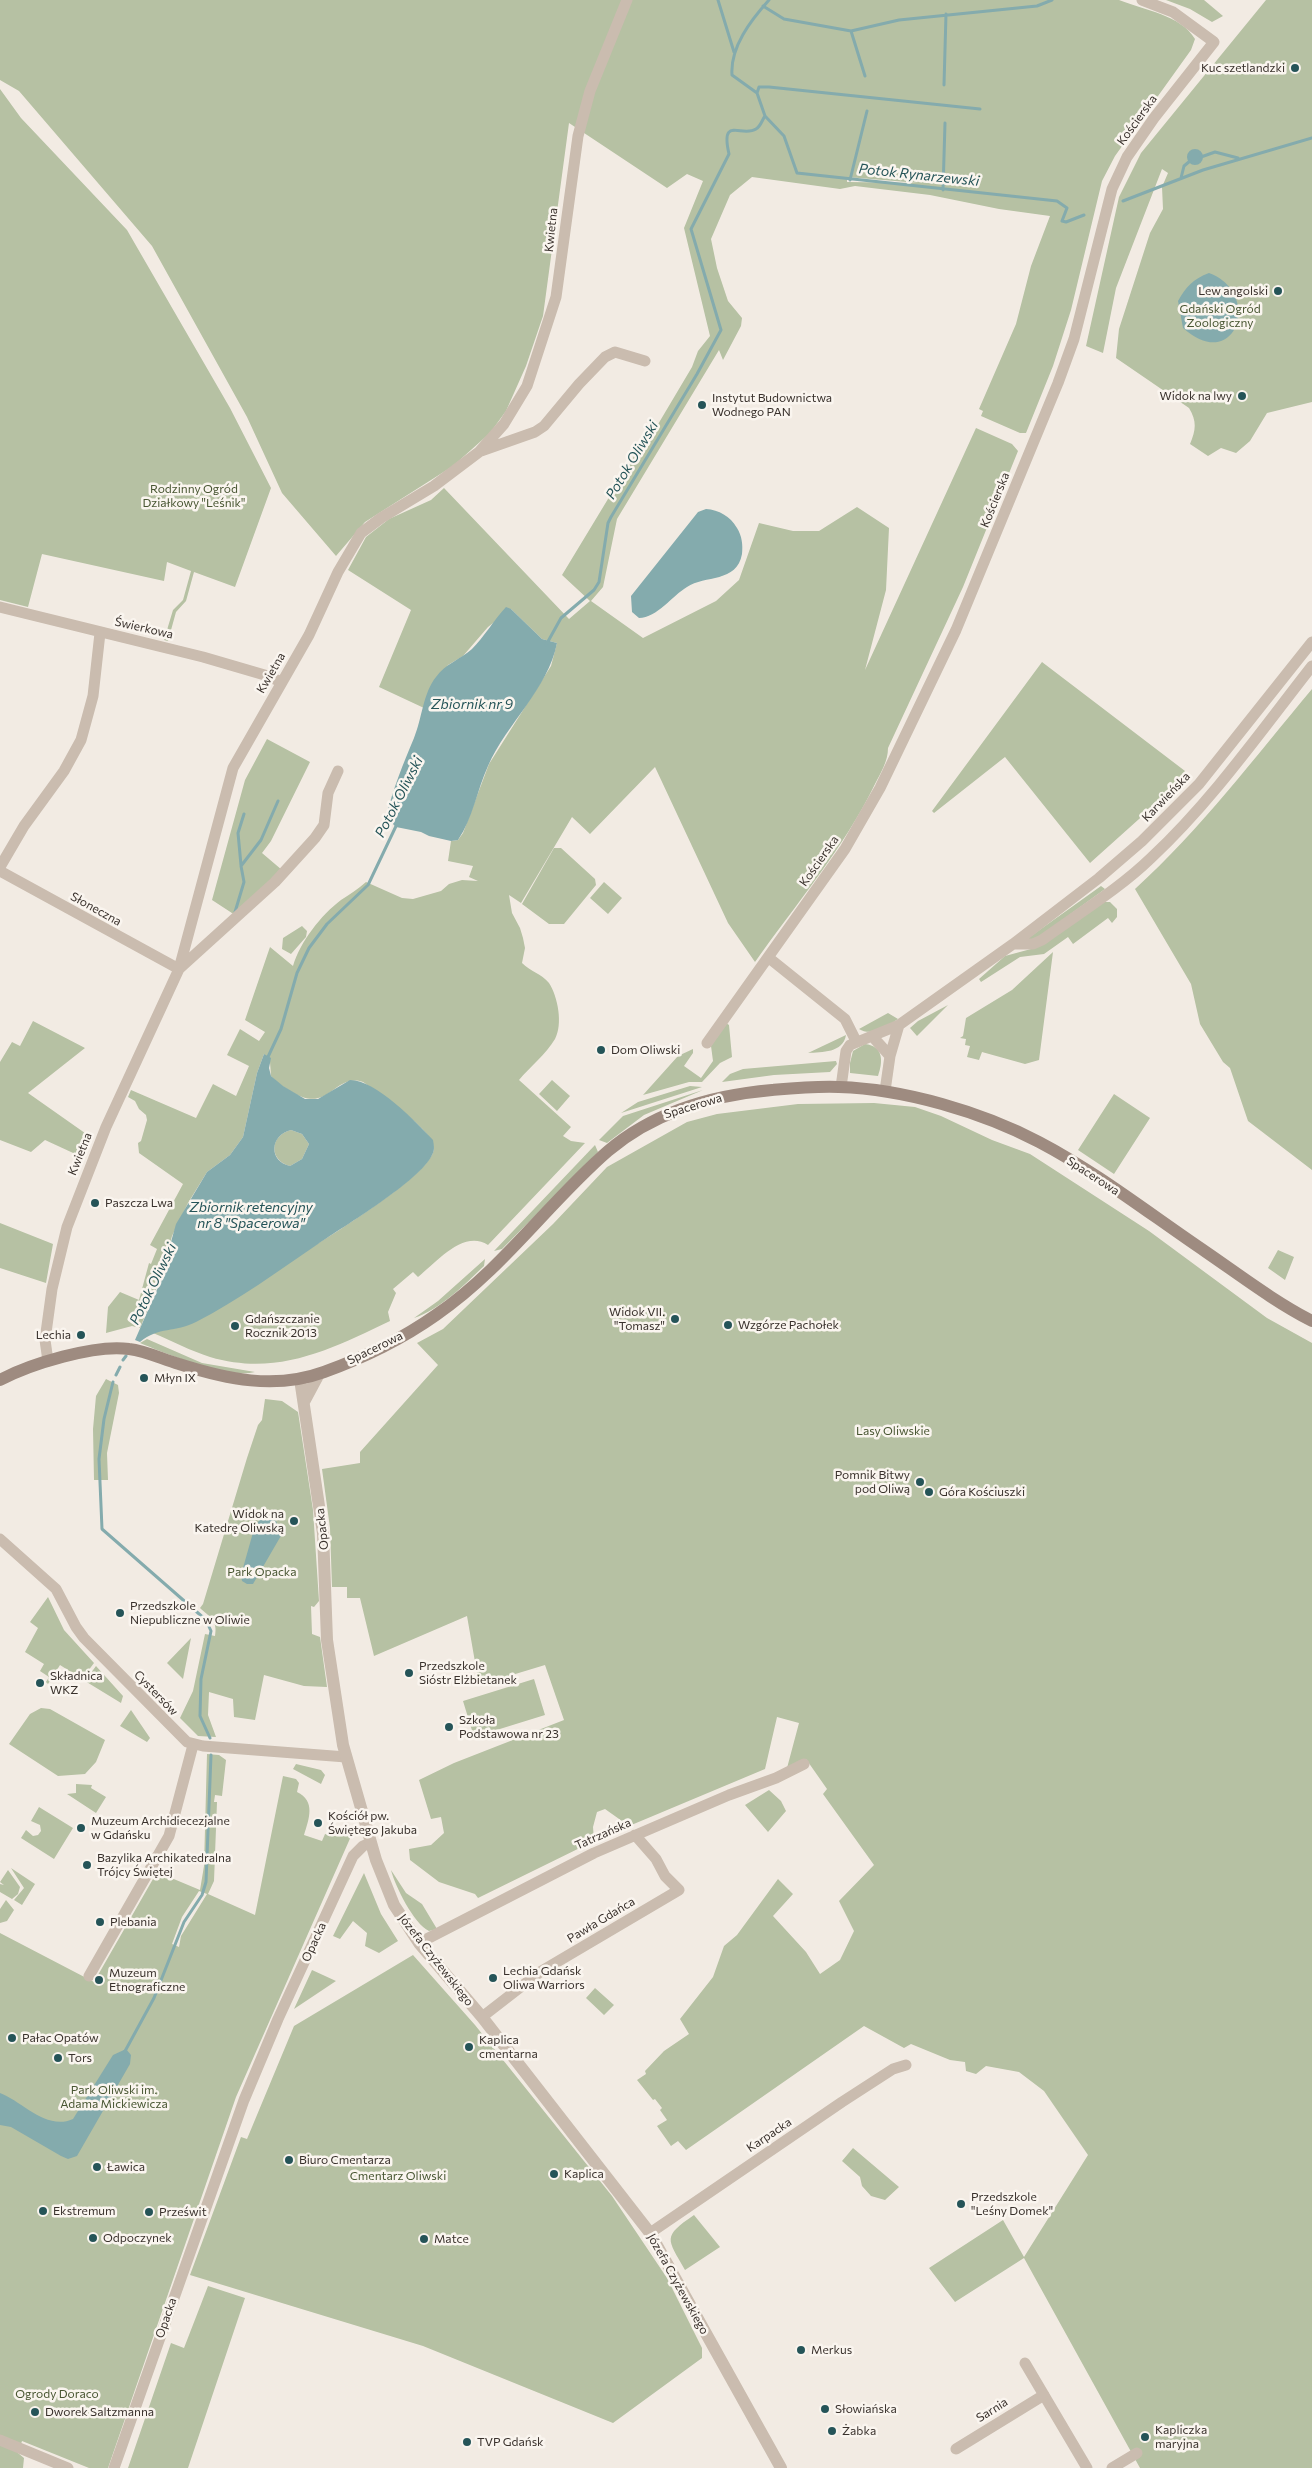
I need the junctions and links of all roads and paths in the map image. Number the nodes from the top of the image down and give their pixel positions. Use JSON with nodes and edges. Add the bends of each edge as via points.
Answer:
{"nodes":[{"id":1,"x":627,"y":0,"type":"edge"},
{"id":2,"x":1142,"y":0,"type":"edge"},
{"id":3,"x":645,"y":361,"type":"dead end"},
{"id":4,"x":479,"y":452,"type":"junction"},
{"id":5,"x":0,"y":607,"type":"edge"},
{"id":6,"x":100,"y":633,"type":"junction"},
{"id":7,"x":1312,"y":642,"type":"edge"},
{"id":8,"x":1312,"y":666,"type":"edge"},
{"id":9,"x":281,"y":682,"type":"junction"},
{"id":10,"x":338,"y":771,"type":"dead end"},
{"id":11,"x":0,"y":867,"type":"edge"},
{"id":12,"x":0,"y":871,"type":"edge"},
{"id":13,"x":1013,"y":944,"type":"junction"},
{"id":14,"x":769,"y":958,"type":"junction"},
{"id":15,"x":179,"y":969,"type":"junction"},
{"id":16,"x":899,"y":1025,"type":"junction"},
{"id":17,"x":873,"y":1037,"type":"junction"},
{"id":18,"x":856,"y":1042,"type":"junction"},
{"id":19,"x":707,"y":1043,"type":"dead end"},
{"id":20,"x":890,"y":1056,"type":"junction"},
{"id":21,"x":841,"y":1087,"type":"junction"},
{"id":22,"x":884,"y":1091,"type":"junction"},
{"id":23,"x":1312,"y":1321,"type":"edge"},
{"id":24,"x":48,"y":1361,"type":"junction"},
{"id":25,"x":319,"y":1374,"type":"junction"},
{"id":26,"x":300,"y":1379,"type":"junction"},
{"id":27,"x":0,"y":1380,"type":"edge"},
{"id":28,"x":304,"y":1402,"type":"junction"},
{"id":29,"x":1,"y":1542,"type":"edge"},
{"id":30,"x":194,"y":1745,"type":"junction"},
{"id":31,"x":346,"y":1758,"type":"junction"},
{"id":32,"x":804,"y":1764,"type":"dead end"},
{"id":33,"x":635,"y":1835,"type":"junction"},
{"id":34,"x":370,"y":1843,"type":"junction"},
{"id":35,"x":419,"y":1943,"type":"junction"},
{"id":36,"x":89,"y":1976,"type":"dead end"},
{"id":37,"x":482,"y":2017,"type":"junction"},
{"id":38,"x":906,"y":2065,"type":"dead end"},
{"id":39,"x":650,"y":2233,"type":"junction"},
{"id":40,"x":1025,"y":2363,"type":"dead end"},
{"id":41,"x":1044,"y":2395,"type":"junction"},
{"id":42,"x":0,"y":2440,"type":"edge"},
{"id":43,"x":956,"y":2450,"type":"dead end"},
{"id":44,"x":1137,"y":2453,"type":"dead end"},
{"id":45,"x":68,"y":2468,"type":"edge"},
{"id":46,"x":114,"y":2468,"type":"edge"},
{"id":47,"x":781,"y":2468,"type":"edge"},
{"id":48,"x":1087,"y":2468,"type":"edge"},
{"id":49,"x":1112,"y":2468,"type":"edge"}],
"edges":[{"from":1,"to":4,"type":"street","name":"Kwietna","via":[[590,91],[578,136],[561,271],[540,351],[518,403]]},
{"from":2,"to":14,"type":"street","name":"Kościerska","via":[[1173,12],[1214,42],[1127,157],[1112,189],[1072,345],[956,630],[867,813]]},
{"from":3,"to":4,"type":"street","name":"Kwietna","via":[[615,352],[605,357],[544,426]]},
{"from":4,"to":9,"type":"street","name":"Kwietna","via":[[434,486],[360,533],[338,572],[310,635]]},
{"from":5,"to":6,"type":"street","name":"Świerkowa"},
{"from":6,"to":9,"type":"street","name":"Świerkowa","via":[[203,657]]},
{"from":6,"to":11,"type":"street","via":[[92,696],[81,740]]},
{"from":7,"to":13,"type":"street","name":"Karwieńska","via":[[1199,784],[1170,814],[1099,878]]},
{"from":8,"to":13,"type":"street","via":[[1238,761],[1151,858],[1042,940],[1033,944]]},
{"from":9,"to":15,"type":"street","name":"Kwietna","via":[[243,749],[227,785]]},
{"from":10,"to":15,"type":"street","name":"Kwietna","via":[[328,793],[324,826],[316,838],[275,882]]},
{"from":12,"to":15,"type":"street","name":"Słoneczna"},
{"from":13,"to":16,"type":"street","name":"Karwieńska"},
{"from":14,"to":18,"type":"street","via":[[845,1019]]},
{"from":14,"to":19,"type":"street","name":"Kościerska"},
{"from":15,"to":24,"type":"street","name":"Kwietna","via":[[106,1127],[67,1227],[52,1289],[46,1340]]},
{"from":16,"to":17,"type":"street","name":"Karwieńska"},
{"from":16,"to":20,"type":"street"},
{"from":17,"to":18,"type":"street","name":"Karwieńska"},
{"from":17,"to":20,"type":"street"},
{"from":18,"to":21,"type":"street","via":[[846,1051]]},
{"from":20,"to":22,"type":"street"},
{"from":21,"to":22,"type":"main road","name":"Spacerowa"},
{"from":21,"to":25,"type":"main road","name":"Spacerowa","via":[[804,1087],[712,1098],[648,1122],[608,1152],[477,1281],[438,1314],[365,1355]]},
{"from":22,"to":23,"type":"main road","name":"Spacerowa","via":[[979,1117],[1039,1142]]},
{"from":24,"to":26,"type":"main road","name":"Spacerowa","via":[[108,1349],[136,1350],[244,1381]]},
{"from":24,"to":27,"type":"main road","name":"Spacerowa"},
{"from":25,"to":26,"type":"main road","name":"Spacerowa"},
{"from":25,"to":28,"type":"street"},
{"from":26,"to":28,"type":"street","name":"Opacka"},
{"from":28,"to":31,"type":"street","name":"Opacka","via":[[323,1533],[327,1640]]},
{"from":29,"to":30,"type":"street","name":"Cystersów","via":[[56,1589],[84,1638],[178,1735]]},
{"from":30,"to":31,"type":"street"},
{"from":30,"to":36,"type":"street","via":[[169,1836]]},
{"from":31,"to":34,"type":"street","name":"Opacka"},
{"from":32,"to":33,"type":"street","name":"Tatrzańska"},
{"from":33,"to":35,"type":"street","name":"Tatrzańska","via":[[510,1894]]},
{"from":33,"to":37,"type":"street","name":"Pawła Gdańca","via":[[679,1890],[540,1972]]},
{"from":34,"to":35,"type":"street","name":"Józefa Czyżewskiego","via":[[394,1905]]},
{"from":34,"to":46,"type":"street","name":"Opacka","via":[[353,1856],[244,2100]]},
{"from":35,"to":37,"type":"street","name":"Józefa Czyżewskiego"},
{"from":37,"to":39,"type":"street","name":"Józefa Czyżewskiego"},
{"from":38,"to":39,"type":"street","name":"Karpacka","via":[[892,2069]]},
{"from":39,"to":47,"type":"street","name":"Józefa Czyżewskiego"},
{"from":40,"to":41,"type":"street"},
{"from":41,"to":43,"type":"street","name":"Sarnia"},
{"from":41,"to":48,"type":"street"},
{"from":42,"to":45,"type":"street"},
{"from":44,"to":49,"type":"street"}]}
